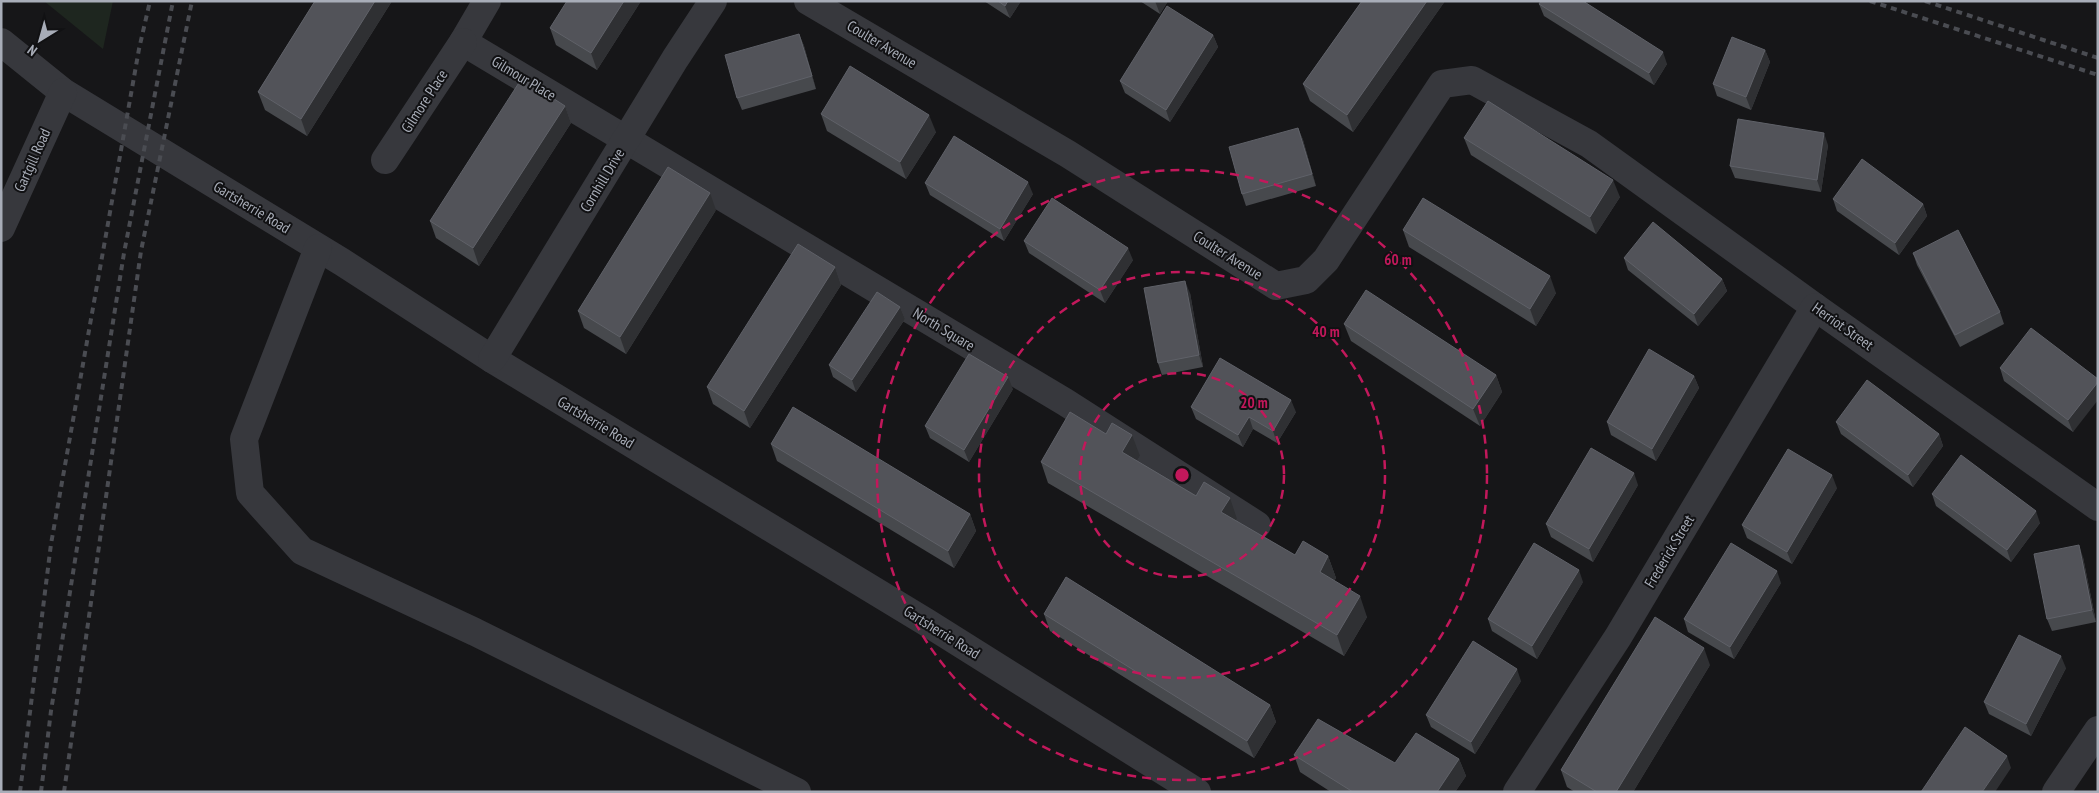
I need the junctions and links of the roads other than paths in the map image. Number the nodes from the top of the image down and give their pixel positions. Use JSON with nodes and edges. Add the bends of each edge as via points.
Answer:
{"nodes":[{"id":1,"x":487,"y":1,"type":"edge"},
{"id":2,"x":713,"y":1,"type":"edge"},
{"id":3,"x":808,"y":1,"type":"edge"},
{"id":4,"x":1,"y":42,"type":"edge"},
{"id":5,"x":463,"y":42,"type":"junction"},
{"id":6,"x":63,"y":92,"type":"junction"},
{"id":7,"x":627,"y":139,"type":"junction"},
{"id":8,"x":1589,"y":144,"type":"joint"},
{"id":9,"x":385,"y":160,"type":"dead end"},
{"id":10,"x":1,"y":228,"type":"edge"},
{"id":11,"x":318,"y":248,"type":"junction"},
{"id":12,"x":1815,"y":307,"type":"junction"},
{"id":13,"x":492,"y":359,"type":"junction"},
{"id":14,"x":2098,"y":507,"type":"edge"},
{"id":15,"x":1257,"y":525,"type":"dead end"},
{"id":16,"x":2098,"y":730,"type":"edge"},
{"id":17,"x":797,"y":792,"type":"edge"},
{"id":18,"x":1197,"y":792,"type":"edge"},
{"id":19,"x":1518,"y":792,"type":"edge"},
{"id":20,"x":2056,"y":792,"type":"edge"}],
"edges":[{"from":1,"to":5,"type":"street"},
{"from":2,"to":7,"type":"street","name":"Cornhill Drive"},
{"from":3,"to":8,"type":"street","name":"Coulter Avenue","via":[[1068,154],[1276,286],[1306,280],[1326,260],[1442,84],[1472,80]]},
{"from":4,"to":6,"type":"street","name":"Gartsherrie Road"},
{"from":5,"to":7,"type":"street","name":"Gilmour Place"},
{"from":5,"to":9,"type":"street","name":"Gilmore Place"},
{"from":6,"to":10,"type":"street","name":"Gartgill Road"},
{"from":6,"to":11,"type":"street","name":"Gartsherrie Road"},
{"from":7,"to":13,"type":"street","name":"Cornhill Drive"},
{"from":7,"to":15,"type":"street","name":"North Square","via":[[1065,402]]},
{"from":8,"to":12,"type":"street","name":"Herriot Street"},
{"from":11,"to":13,"type":"street","name":"Gartsherrie Road"},
{"from":11,"to":17,"type":"street","via":[[244,439],[250,493],[302,551],[475,632]]},
{"from":12,"to":14,"type":"street","name":"Herriot Street"},
{"from":12,"to":19,"type":"street","name":"Frederick Street","via":[[1618,637]]},
{"from":13,"to":18,"type":"street","name":"Gartsherrie Road","via":[[868,586]]},
{"from":16,"to":20,"type":"street"}]}
